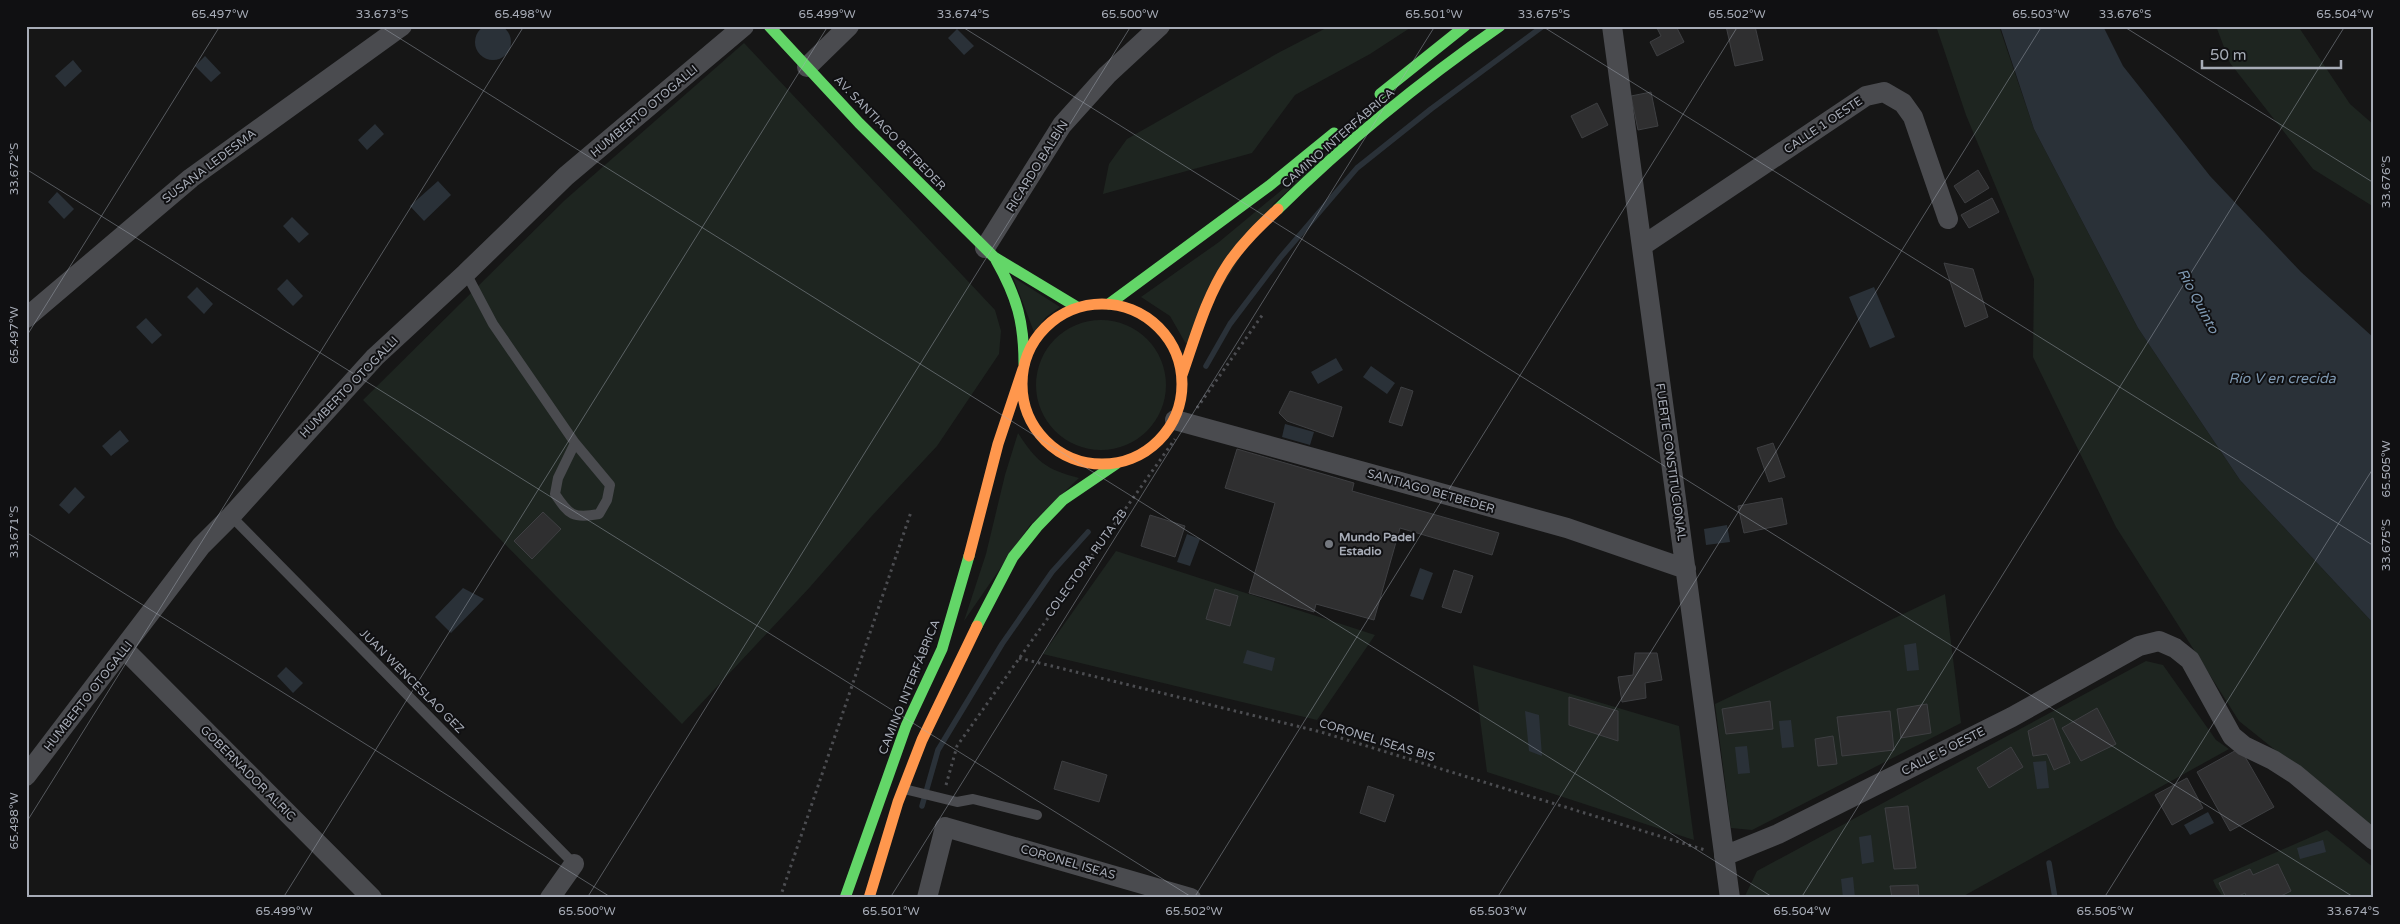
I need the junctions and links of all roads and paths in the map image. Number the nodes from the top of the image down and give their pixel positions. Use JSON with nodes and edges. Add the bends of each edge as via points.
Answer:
{"nodes":[{"id":1,"x":402,"y":26,"type":"edge"},
{"id":2,"x":744,"y":26,"type":"edge"},
{"id":3,"x":769,"y":26,"type":"edge"},
{"id":4,"x":849,"y":26,"type":"edge"},
{"id":5,"x":1160,"y":26,"type":"edge"},
{"id":6,"x":1465,"y":26,"type":"edge"},
{"id":7,"x":1500,"y":26,"type":"edge"},
{"id":8,"x":1612,"y":26,"type":"edge"},
{"id":9,"x":807,"y":67,"type":"junction"},
{"id":10,"x":1368,"y":104,"type":"dead end"},
{"id":11,"x":1345,"y":123,"type":"dead end"},
{"id":12,"x":1948,"y":219,"type":"dead end"},
{"id":13,"x":1642,"y":246,"type":"junction"},
{"id":14,"x":990,"y":253,"type":"junction"},
{"id":15,"x":466,"y":273,"type":"junction"},
{"id":16,"x":1109,"y":304,"type":"junction"},
{"id":17,"x":1078,"y":307,"type":"junction"},
{"id":18,"x":1263,"y":314,"type":"dead end"},
{"id":19,"x":26,"y":318,"type":"edge"},
{"id":20,"x":1023,"y":366,"type":"junction"},
{"id":21,"x":1182,"y":375,"type":"junction"},
{"id":22,"x":1195,"y":410,"type":"dead end"},
{"id":23,"x":1176,"y":427,"type":"junction"},
{"id":24,"x":575,"y":443,"type":"junction"},
{"id":25,"x":1116,"y":464,"type":"junction"},
{"id":26,"x":910,"y":512,"type":"dead end"},
{"id":27,"x":231,"y":516,"type":"junction"},
{"id":28,"x":1686,"y":569,"type":"junction"},
{"id":29,"x":124,"y":649,"type":"junction"},
{"id":30,"x":1019,"y":658,"type":"junction"},
{"id":31,"x":26,"y":776,"type":"edge"},
{"id":32,"x":903,"y":789,"type":"junction"},
{"id":33,"x":945,"y":790,"type":"dead end"},
{"id":34,"x":1037,"y":815,"type":"dead end"},
{"id":35,"x":2374,"y":840,"type":"edge"},
{"id":36,"x":1724,"y":856,"type":"junction"},
{"id":37,"x":574,"y":864,"type":"joint"},
{"id":38,"x":372,"y":898,"type":"edge"},
{"id":39,"x":550,"y":898,"type":"edge"},
{"id":40,"x":780,"y":898,"type":"edge"},
{"id":41,"x":845,"y":898,"type":"edge"},
{"id":42,"x":869,"y":898,"type":"edge"},
{"id":43,"x":927,"y":898,"type":"edge"},
{"id":44,"x":1191,"y":898,"type":"edge"},
{"id":45,"x":1730,"y":898,"type":"edge"}],
"edges":[{"from":1,"to":19,"type":"street","name":"SUSANA LEDESMA","via":[[191,178]]},
{"from":2,"to":15,"type":"street","name":"HUMBERTO OTOGALLI","via":[[566,176]]},
{"from":3,"to":9,"type":"main road","name":"AV. SANTIAGO BETBEDER"},
{"from":4,"to":9,"type":"street"},
{"from":5,"to":14,"type":"street","name":"RICARDO BALBÍN","via":[[1107,75],[1062,125]]},
{"from":6,"to":10,"type":"main road","name":"CAMINO INTERFÁBRICA"},
{"from":7,"to":21,"type":"main road","name":"CAMINO INTERFÁBRICA","via":[[1361,134],[1242,244],[1208,301]]},
{"from":8,"to":13,"type":"street","name":"FUERTE CONSTITUCIONAL"},
{"from":9,"to":14,"type":"main road","name":"AV. SANTIAGO BETBEDER"},
{"from":11,"to":16,"type":"main road","name":"CAMINO INTERFÁBRICA","via":[[1269,186]]},
{"from":12,"to":13,"type":"street","name":"CALLE 1 OESTE","via":[[1913,117],[1903,104],[1884,92],[1866,96]]},
{"from":13,"to":28,"type":"street","name":"FUERTE CONSTITUCIONAL"},
{"from":14,"to":17,"type":"main road"},
{"from":14,"to":20,"type":"main road","via":[[1016,294],[1025,330]]},
{"from":15,"to":24,"type":"lane","via":[[493,324]]},
{"from":15,"to":27,"type":"street","name":"HUMBERTO OTOGALLI","via":[[375,357]]},
{"from":16,"to":17,"type":"main road","name":"CAMINO INTERFÁBRICA"},
{"from":16,"to":21,"type":"main road","name":"CAMINO INTERFÁBRICA","via":[[1136,311],[1158,326],[1174,349]]},
{"from":17,"to":20,"type":"main road","name":"CAMINO INTERFÁBRICA","via":[[1056,318],[1038,335]]},
{"from":18,"to":22,"type":"path"},
{"from":20,"to":25,"type":"main road","name":"CAMINO INTERFÁBRICA","via":[[1023,402],[1032,425],[1048,444],[1068,457],[1091,464]]},
{"from":20,"to":41,"type":"main road","name":"CAMINO INTERFÁBRICA","via":[[998,444],[942,649],[906,726]]},
{"from":21,"to":23,"type":"main road","name":"CAMINO INTERFÁBRICA","via":[[1182,398]]},
{"from":23,"to":25,"type":"main road","name":"CAMINO INTERFÁBRICA","via":[[1140,456]]},
{"from":23,"to":28,"type":"street","name":"SANTIAGO BETBEDER","via":[[1566,528]]},
{"from":23,"to":30,"type":"path","name":"COLECTORA RUTA 2B"},
{"from":24,"to":24,"type":"lane","via":[[610,485],[607,500],[599,514],[580,517],[566,511],[555,494],[558,478]]},
{"from":25,"to":32,"type":"main road","name":"CAMINO INTERFÁBRICA","via":[[1063,500],[1014,557],[957,664]]},
{"from":26,"to":40,"type":"path"},
{"from":27,"to":29,"type":"street","name":"HUMBERTO OTOGALLI","via":[[201,546]]},
{"from":27,"to":37,"type":"lane","name":"JUAN WENCESLAO GEZ"},
{"from":28,"to":36,"type":"street","name":"FUERTE CONSTITUCIONAL"},
{"from":29,"to":31,"type":"street","name":"HUMBERTO OTOGALLI"},
{"from":29,"to":38,"type":"street","name":"GOBERNADOR ALRIC"},
{"from":30,"to":33,"type":"path","name":"COLECTORA RUTA 2B","via":[[957,746]]},
{"from":30,"to":36,"type":"path","name":"CORONEL ISEAS BIS","via":[[1321,732]]},
{"from":32,"to":34,"type":"lane","via":[[957,802],[973,799]]},
{"from":32,"to":42,"type":"main road","name":"CAMINO INTERFÁBRICA"},
{"from":35,"to":36,"type":"street","name":"CALLE 5 OESTE","via":[[2295,774],[2232,736],[2190,660],[2159,641],[2138,646],[2012,716],[1778,834]]},
{"from":36,"to":45,"type":"street","name":"FUERTE CONSTITUCIONAL"},
{"from":37,"to":39,"type":"street"},
{"from":43,"to":44,"type":"street","name":"CORONEL ISEAS","via":[[945,827]]}]}
